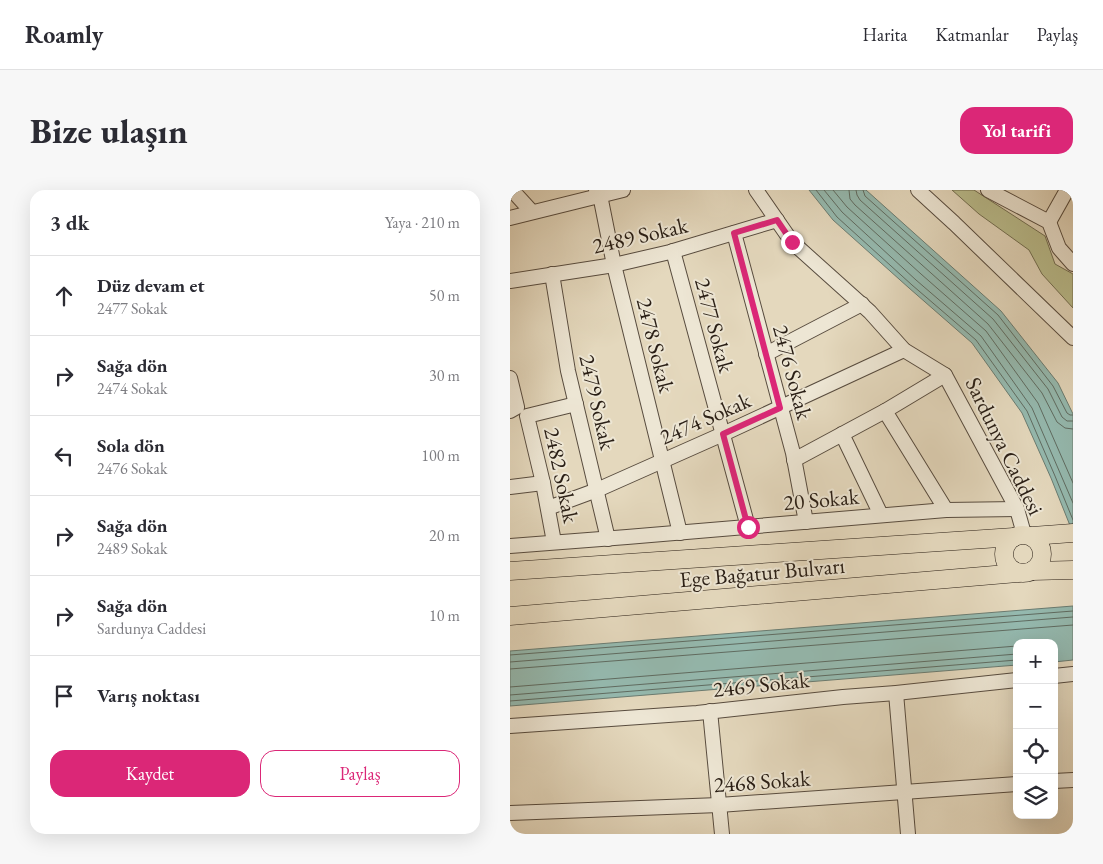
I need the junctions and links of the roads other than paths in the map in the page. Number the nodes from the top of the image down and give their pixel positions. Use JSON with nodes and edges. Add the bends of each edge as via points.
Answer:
{"nodes":[{"id":1,"x":512,"y":190,"type":"edge"},
{"id":2,"x":623,"y":190,"type":"edge"},
{"id":3,"x":756,"y":190,"type":"edge"},
{"id":4,"x":918,"y":190,"type":"edge"},
{"id":5,"x":988,"y":190,"type":"edge"},
{"id":6,"x":1067,"y":190,"type":"edge"},
{"id":7,"x":598,"y":193,"type":"edge"},
{"id":8,"x":532,"y":212,"type":"junction"},
{"id":9,"x":510,"y":218,"type":"edge"},
{"id":10,"x":777,"y":220,"type":"junction"},
{"id":11,"x":1049,"y":222,"type":"junction"},
{"id":12,"x":734,"y":233,"type":"junction"},
{"id":13,"x":673,"y":251,"type":"junction"},
{"id":14,"x":1073,"y":264,"type":"edge"},
{"id":15,"x":614,"y":265,"type":"junction"},
{"id":16,"x":552,"y":274,"type":"junction"},
{"id":17,"x":510,"y":281,"type":"edge"},
{"id":18,"x":862,"y":304,"type":"junction"},
{"id":19,"x":1073,"y":338,"type":"edge"},
{"id":20,"x":904,"y":350,"type":"junction"},
{"id":21,"x":766,"y":354,"type":"junction"},
{"id":22,"x":946,"y":375,"type":"junction"},
{"id":23,"x":510,"y":378,"type":"edge"},
{"id":24,"x":576,"y":404,"type":"junction"},
{"id":25,"x":780,"y":408,"type":"junction"},
{"id":26,"x":885,"y":411,"type":"junction"},
{"id":27,"x":518,"y":412,"type":"edge"},
{"id":28,"x":723,"y":434,"type":"junction"},
{"id":29,"x":842,"y":434,"type":"junction"},
{"id":30,"x":663,"y":460,"type":"junction"},
{"id":31,"x":794,"y":460,"type":"junction"},
{"id":32,"x":543,"y":482,"type":"junction"},
{"id":33,"x":510,"y":488,"type":"edge"},
{"id":34,"x":597,"y":490,"type":"junction"},
{"id":35,"x":548,"y":508,"type":"junction"},
{"id":36,"x":1017,"y":509,"type":"junction"},
{"id":37,"x":946,"y":510,"type":"junction"},
{"id":38,"x":881,"y":515,"type":"junction"},
{"id":39,"x":806,"y":522,"type":"junction"},
{"id":40,"x":748,"y":527,"type":"junction"},
{"id":41,"x":680,"y":533,"type":"junction"},
{"id":42,"x":1065,"y":534,"type":"edge"},
{"id":43,"x":1023,"y":535,"type":"junction"},
{"id":44,"x":608,"y":539,"type":"junction"},
{"id":45,"x":554,"y":542,"type":"junction"},
{"id":46,"x":510,"y":546,"type":"edge"},
{"id":47,"x":1069,"y":570,"type":"edge"},
{"id":48,"x":510,"y":571,"type":"edge"},
{"id":49,"x":1025,"y":572,"type":"junction"},
{"id":50,"x":510,"y":616,"type":"edge"},
{"id":51,"x":1073,"y":674,"type":"edge"},
{"id":52,"x":1058,"y":676,"type":"edge"},
{"id":53,"x":1013,"y":680,"type":"edge"},
{"id":54,"x":896,"y":693,"type":"junction"},
{"id":55,"x":710,"y":711,"type":"junction"},
{"id":56,"x":510,"y":726,"type":"edge"},
{"id":57,"x":1073,"y":780,"type":"edge"},
{"id":58,"x":1058,"y":781,"type":"edge"},
{"id":59,"x":1013,"y":784,"type":"edge"},
{"id":60,"x":905,"y":792,"type":"junction"},
{"id":61,"x":719,"y":805,"type":"junction"},
{"id":62,"x":510,"y":814,"type":"edge"},
{"id":63,"x":722,"y":834,"type":"edge"},
{"id":64,"x":908,"y":834,"type":"edge"}],
"edges":[{"from":1,"to":8,"type":"street"},
{"from":2,"to":7,"type":"street"},
{"from":3,"to":10,"type":"street","name":"Sardunya Caddesi"},
{"from":4,"to":19,"type":"street"},
{"from":5,"to":11,"type":"street"},
{"from":6,"to":11,"type":"street"},
{"from":7,"to":8,"type":"street"},
{"from":7,"to":15,"type":"street","name":"2478 Sokak"},
{"from":8,"to":9,"type":"street"},
{"from":10,"to":12,"type":"street","name":"2489 Sokak"},
{"from":10,"to":18,"type":"street","name":"Sardunya Caddesi","via":[[792,242]]},
{"from":11,"to":14,"type":"street","via":[[1059,248]]},
{"from":12,"to":13,"type":"street","name":"2489 Sokak"},
{"from":12,"to":21,"type":"street","name":"2476 Sokak"},
{"from":13,"to":15,"type":"street","name":"2489 Sokak"},
{"from":13,"to":28,"type":"street","name":"2477 Sokak"},
{"from":15,"to":16,"type":"street","name":"2489 Sokak"},
{"from":15,"to":30,"type":"street","name":"2478 Sokak"},
{"from":16,"to":17,"type":"street","name":"2489 Sokak"},
{"from":16,"to":24,"type":"street","name":"2479 Sokak"},
{"from":18,"to":20,"type":"street","name":"Sardunya Caddesi"},
{"from":18,"to":21,"type":"street"},
{"from":20,"to":22,"type":"street","name":"Sardunya Caddesi"},
{"from":20,"to":25,"type":"street","name":"2474 Sokak"},
{"from":21,"to":25,"type":"street","name":"2476 Sokak"},
{"from":22,"to":26,"type":"street"},
{"from":22,"to":36,"type":"street","name":"Sardunya Caddesi"},
{"from":23,"to":27,"type":"street","name":"2482 Sokak"},
{"from":24,"to":27,"type":"street"},
{"from":24,"to":34,"type":"street","name":"2479 Sokak"},
{"from":25,"to":28,"type":"street","name":"2474 Sokak"},
{"from":25,"to":31,"type":"street","name":"2476 Sokak"},
{"from":26,"to":29,"type":"street"},
{"from":26,"to":37,"type":"street"},
{"from":27,"to":32,"type":"street","name":"2482 Sokak"},
{"from":28,"to":30,"type":"street","name":"2474 Sokak"},
{"from":28,"to":40,"type":"street","name":"2477 Sokak"},
{"from":29,"to":31,"type":"street"},
{"from":29,"to":38,"type":"street"},
{"from":30,"to":34,"type":"street","name":"2474 Sokak"},
{"from":30,"to":41,"type":"street","name":"2478 Sokak"},
{"from":31,"to":39,"type":"street","name":"2476 Sokak"},
{"from":32,"to":33,"type":"street"},
{"from":32,"to":35,"type":"street","name":"2482 Sokak"},
{"from":34,"to":35,"type":"street","name":"2474 Sokak"},
{"from":34,"to":44,"type":"street","name":"2479 Sokak"},
{"from":35,"to":45,"type":"street","name":"2482 Sokak"},
{"from":36,"to":37,"type":"street","name":"20 Sokak"},
{"from":36,"to":43,"type":"street","name":"Sardunya Caddesi"},
{"from":37,"to":38,"type":"street","name":"20 Sokak"},
{"from":38,"to":39,"type":"street","name":"20 Sokak"},
{"from":39,"to":40,"type":"street","name":"20 Sokak"},
{"from":40,"to":41,"type":"street","name":"20 Sokak"},
{"from":41,"to":44,"type":"street","name":"20 Sokak"},
{"from":42,"to":43,"type":"main road","name":"Ege Bağatur Bulvarı"},
{"from":43,"to":48,"type":"main road","name":"Ege Bağatur Bulvarı"},
{"from":43,"to":49,"type":"main road","via":[[1037,540],[1043,550],[1037,568]]},
{"from":43,"to":49,"type":"main road","via":[[1008,541],[1004,553],[1012,570]]},
{"from":44,"to":45,"type":"street","name":"20 Sokak"},
{"from":45,"to":46,"type":"street","name":"20 Sokak"},
{"from":47,"to":49,"type":"main road","name":"Ege Bağatur Bulvarı"},
{"from":49,"to":50,"type":"main road","name":"Ege Bağatur Bulvarı"},
{"from":51,"to":52,"type":"street"},
{"from":53,"to":54,"type":"street","name":"2469 Sokak"},
{"from":54,"to":55,"type":"street","name":"2469 Sokak"},
{"from":54,"to":60,"type":"street"},
{"from":55,"to":56,"type":"street","name":"2469 Sokak"},
{"from":55,"to":61,"type":"street"},
{"from":57,"to":58,"type":"street"},
{"from":59,"to":60,"type":"street","name":"2468 Sokak"},
{"from":60,"to":61,"type":"street","name":"2468 Sokak"},
{"from":60,"to":64,"type":"street"},
{"from":61,"to":62,"type":"street","name":"2468 Sokak"},
{"from":61,"to":63,"type":"street"}]}
